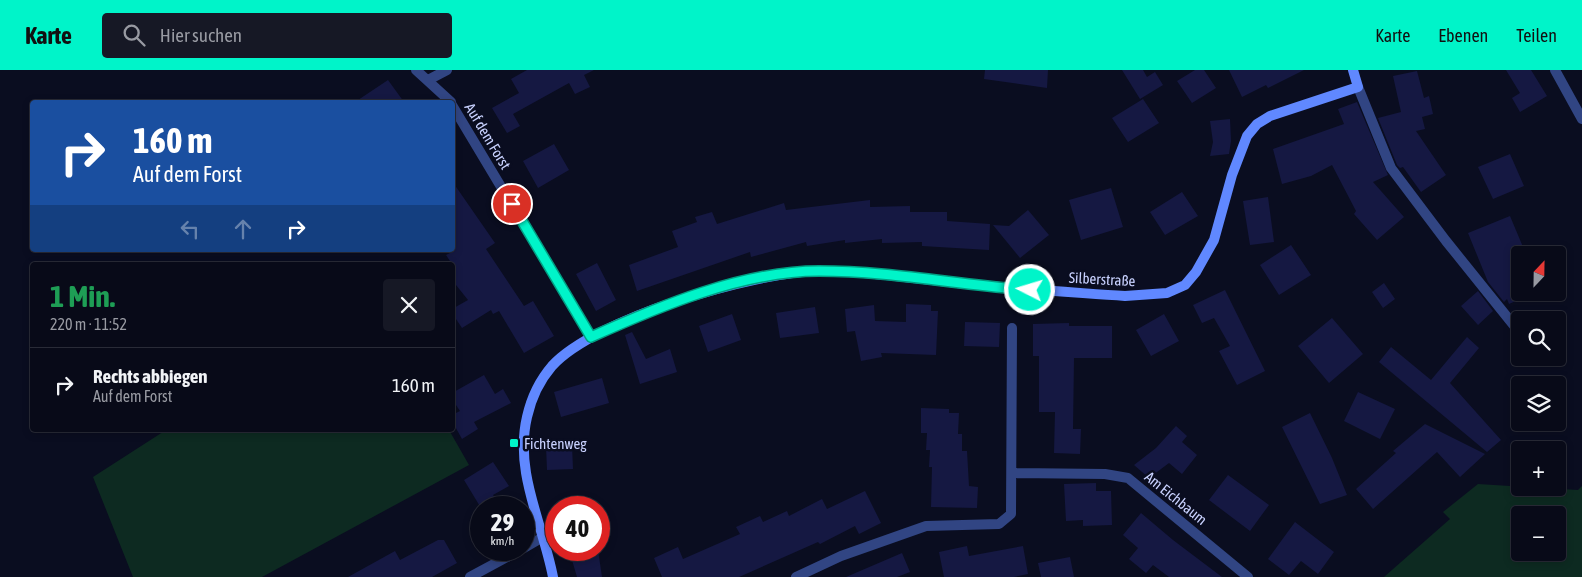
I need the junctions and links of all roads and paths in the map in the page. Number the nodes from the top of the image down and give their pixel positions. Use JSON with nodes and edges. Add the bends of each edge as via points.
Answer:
{"nodes":[{"id":1,"x":416,"y":70,"type":"edge"},
{"id":2,"x":447,"y":70,"type":"edge"},
{"id":3,"x":1353,"y":70,"type":"edge"},
{"id":4,"x":1555,"y":70,"type":"edge"},
{"id":5,"x":428,"y":80,"type":"junction"},
{"id":6,"x":1358,"y":87,"type":"junction"},
{"id":7,"x":448,"y":100,"type":"edge"},
{"id":8,"x":455,"y":109,"type":"edge"},
{"id":9,"x":1582,"y":119,"type":"edge"},
{"id":10,"x":1511,"y":322,"type":"edge"},
{"id":11,"x":1012,"y":328,"type":"dead end"},
{"id":12,"x":591,"y":337,"type":"junction"},
{"id":13,"x":1012,"y":473,"type":"junction"},
{"id":14,"x":543,"y":537,"type":"junction"},
{"id":15,"x":535,"y":542,"type":"edge"},
{"id":16,"x":500,"y":561,"type":"edge"},
{"id":17,"x":470,"y":577,"type":"edge"},
{"id":18,"x":553,"y":577,"type":"edge"},
{"id":19,"x":796,"y":577,"type":"edge"},
{"id":20,"x":1248,"y":577,"type":"edge"}],
"edges":[{"from":1,"to":5,"type":"street","name":"Auf dem Forst"},
{"from":2,"to":5,"type":"street"},
{"from":3,"to":6,"type":"street"},
{"from":4,"to":9,"type":"street"},
{"from":5,"to":7,"type":"street","name":"Auf dem Forst"},
{"from":6,"to":10,"type":"street","via":[[1391,168]]},
{"from":6,"to":12,"type":"street","name":"Silberstraße","via":[[1270,116],[1257,124],[1246,136],[1240,150],[1214,240],[1205,258],[1185,285],[1167,293],[1124,296],[818,271],[756,278],[668,305]]},
{"from":8,"to":12,"type":"street","name":"Auf dem Forst"},
{"from":11,"to":13,"type":"street"},
{"from":12,"to":14,"type":"street","name":"Silberstraße","via":[[553,365],[542,380],[527,416],[524,458]]},
{"from":13,"to":19,"type":"street","via":[[1011,514],[999,524],[926,526],[841,556]]},
{"from":13,"to":20,"type":"street","name":"Am Eichbaum","via":[[1105,474],[1128,478]]},
{"from":14,"to":15,"type":"street"},
{"from":14,"to":18,"type":"street","name":"Silberstraße"},
{"from":16,"to":17,"type":"street"}]}
